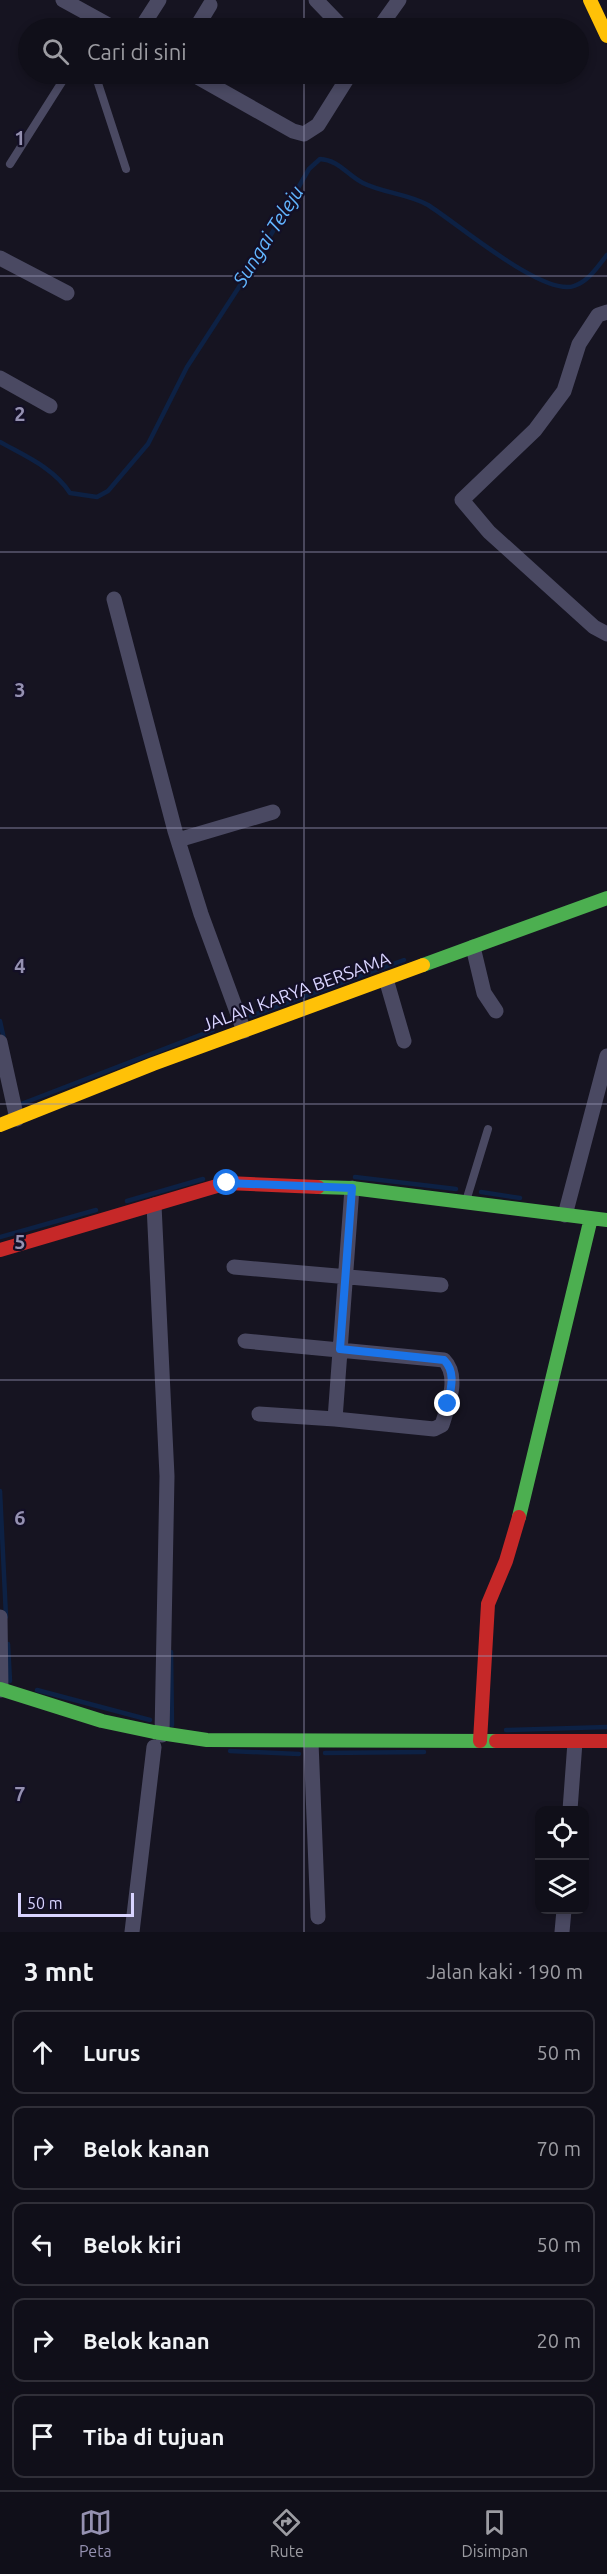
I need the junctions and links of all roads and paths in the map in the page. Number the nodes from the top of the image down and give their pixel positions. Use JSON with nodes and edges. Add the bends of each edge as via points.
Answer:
{"nodes":[{"id":1,"x":63,"y":0,"type":"edge"},
{"id":2,"x":159,"y":0,"type":"edge"},
{"id":3,"x":316,"y":0,"type":"edge"},
{"id":4,"x":399,"y":0,"type":"edge"},
{"id":5,"x":590,"y":0,"type":"edge"},
{"id":6,"x":210,"y":5,"type":"dead end"},
{"id":7,"x":88,"y":18,"type":"edge"},
{"id":8,"x":147,"y":18,"type":"edge"},
{"id":9,"x":202,"y":18,"type":"edge"},
{"id":10,"x":333,"y":18,"type":"edge"},
{"id":11,"x":386,"y":18,"type":"edge"},
{"id":12,"x":607,"y":36,"type":"edge"},
{"id":13,"x":61,"y":84,"type":"edge"},
{"id":14,"x":98,"y":84,"type":"edge"},
{"id":15,"x":210,"y":84,"type":"edge"},
{"id":16,"x":344,"y":84,"type":"edge"},
{"id":17,"x":10,"y":164,"type":"dead end"},
{"id":18,"x":126,"y":169,"type":"dead end"},
{"id":19,"x":0,"y":258,"type":"edge"},
{"id":20,"x":67,"y":293,"type":"dead end"},
{"id":21,"x":607,"y":312,"type":"edge"},
{"id":22,"x":0,"y":378,"type":"edge"},
{"id":23,"x":50,"y":405,"type":"dead end"},
{"id":24,"x":114,"y":599,"type":"dead end"},
{"id":25,"x":607,"y":634,"type":"edge"},
{"id":26,"x":273,"y":812,"type":"dead end"},
{"id":27,"x":178,"y":840,"type":"junction"},
{"id":28,"x":607,"y":898,"type":"edge"},
{"id":29,"x":473,"y":947,"type":"junction"},
{"id":30,"x":386,"y":979,"type":"junction"},
{"id":31,"x":496,"y":1011,"type":"dead end"},
{"id":32,"x":244,"y":1031,"type":"junction"},
{"id":33,"x":404,"y":1041,"type":"dead end"},
{"id":34,"x":0,"y":1042,"type":"edge"},
{"id":35,"x":607,"y":1056,"type":"edge"},
{"id":36,"x":17,"y":1119,"type":"junction"},
{"id":37,"x":0,"y":1125,"type":"edge"},
{"id":38,"x":488,"y":1129,"type":"dead end"},
{"id":39,"x":352,"y":1188,"type":"junction"},
{"id":40,"x":465,"y":1202,"type":"junction"},
{"id":41,"x":154,"y":1205,"type":"junction"},
{"id":42,"x":565,"y":1215,"type":"junction"},
{"id":43,"x":591,"y":1218,"type":"junction"},
{"id":44,"x":607,"y":1220,"type":"edge"},
{"id":45,"x":0,"y":1250,"type":"edge"},
{"id":46,"x":234,"y":1267,"type":"dead end"},
{"id":47,"x":345,"y":1275,"type":"junction"},
{"id":48,"x":441,"y":1285,"type":"dead end"},
{"id":49,"x":245,"y":1341,"type":"dead end"},
{"id":50,"x":340,"y":1349,"type":"junction"},
{"id":51,"x":259,"y":1414,"type":"dead end"},
{"id":52,"x":335,"y":1419,"type":"junction"},
{"id":53,"x":0,"y":1617,"type":"edge"},
{"id":54,"x":1,"y":1689,"type":"edge"},
{"id":55,"x":158,"y":1741,"type":"junction"},
{"id":56,"x":480,"y":1741,"type":"junction"},
{"id":57,"x":607,"y":1741,"type":"edge"},
{"id":58,"x":311,"y":1742,"type":"junction"},
{"id":59,"x":575,"y":1742,"type":"junction"},
{"id":60,"x":570,"y":1806,"type":"edge"},
{"id":61,"x":564,"y":1914,"type":"edge"},
{"id":62,"x":318,"y":1917,"type":"dead end"},
{"id":63,"x":132,"y":1932,"type":"edge"},
{"id":64,"x":562,"y":1932,"type":"edge"}],
"edges":[{"from":1,"to":7,"type":"street"},
{"from":2,"to":8,"type":"street"},
{"from":3,"to":10,"type":"street"},
{"from":4,"to":11,"type":"street"},
{"from":5,"to":12,"type":"street"},
{"from":6,"to":9,"type":"street"},
{"from":13,"to":17,"type":"lane"},
{"from":14,"to":18,"type":"lane"},
{"from":15,"to":16,"type":"street","via":[[304,134],[318,125]]},
{"from":19,"to":20,"type":"street"},
{"from":21,"to":25,"type":"street","via":[[598,315],[579,344],[564,391],[534,430],[462,500],[489,532],[594,627]]},
{"from":22,"to":23,"type":"street"},
{"from":24,"to":27,"type":"street"},
{"from":26,"to":27,"type":"street"},
{"from":27,"to":32,"type":"street"},
{"from":28,"to":29,"type":"street","name":"JALAN KARYA BERSAMA"},
{"from":29,"to":30,"type":"street","name":"JALAN KARYA BERSAMA"},
{"from":29,"to":31,"type":"street","via":[[484,993]]},
{"from":30,"to":32,"type":"street","name":"JALAN KARYA BERSAMA"},
{"from":30,"to":33,"type":"street"},
{"from":32,"to":36,"type":"street","name":"JALAN KARYA BERSAMA"},
{"from":34,"to":36,"type":"street"},
{"from":35,"to":42,"type":"street"},
{"from":36,"to":37,"type":"street","name":"JALAN KARYA BERSAMA"},
{"from":38,"to":40,"type":"lane"},
{"from":39,"to":40,"type":"street"},
{"from":39,"to":41,"type":"street","via":[[227,1183]]},
{"from":39,"to":47,"type":"street"},
{"from":40,"to":42,"type":"street"},
{"from":41,"to":45,"type":"street"},
{"from":41,"to":55,"type":"street","via":[[167,1476]]},
{"from":42,"to":43,"type":"street"},
{"from":43,"to":44,"type":"street"},
{"from":43,"to":56,"type":"street","via":[[524,1501],[488,1604]]},
{"from":46,"to":47,"type":"street"},
{"from":47,"to":48,"type":"street"},
{"from":47,"to":50,"type":"street"},
{"from":49,"to":50,"type":"street"},
{"from":50,"to":52,"type":"street"},
{"from":50,"to":52,"type":"street","via":[[444,1360],[452,1377],[442,1425],[434,1429]]},
{"from":51,"to":52,"type":"street"},
{"from":53,"to":54,"type":"street"},
{"from":54,"to":55,"type":"street"},
{"from":55,"to":58,"type":"street"},
{"from":55,"to":63,"type":"street"},
{"from":56,"to":58,"type":"street"},
{"from":56,"to":59,"type":"street"},
{"from":57,"to":59,"type":"street"},
{"from":58,"to":62,"type":"street"},
{"from":59,"to":60,"type":"street"},
{"from":61,"to":64,"type":"street"}]}
